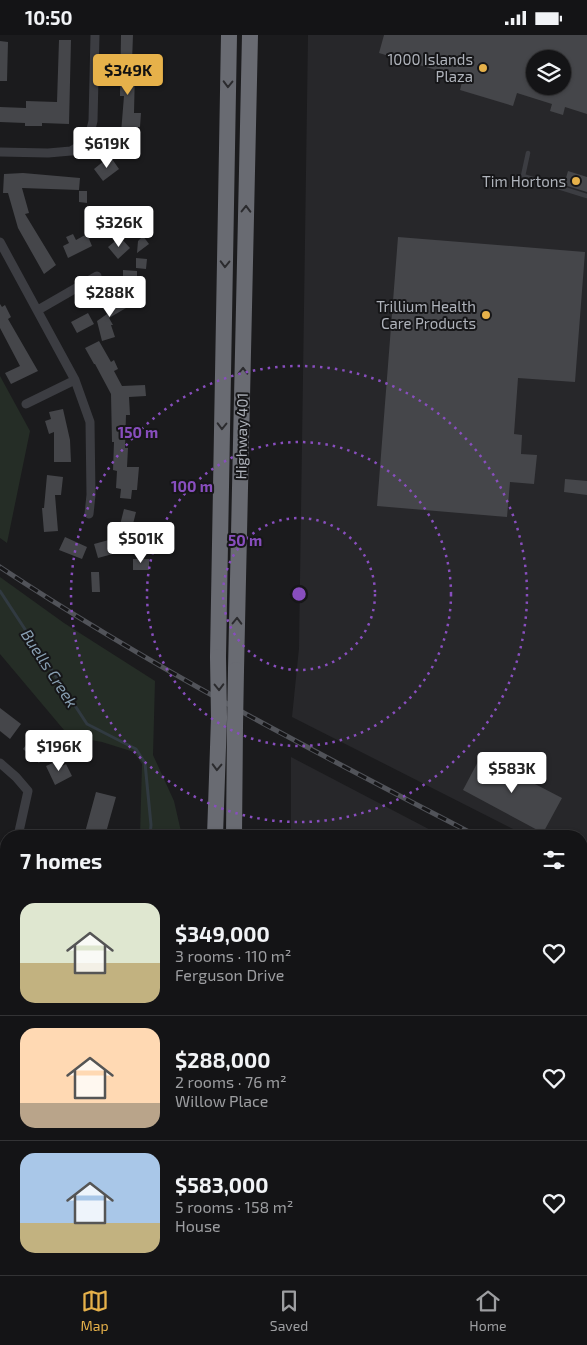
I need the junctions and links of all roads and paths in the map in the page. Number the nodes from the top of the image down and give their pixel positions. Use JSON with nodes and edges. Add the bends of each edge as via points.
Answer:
{"nodes":[{"id":1,"x":95,"y":35,"type":"edge"},
{"id":2,"x":229,"y":35,"type":"edge"},
{"id":3,"x":250,"y":35,"type":"edge"},
{"id":4,"x":0,"y":152,"type":"edge"},
{"id":5,"x":528,"y":153,"type":"dead end"},
{"id":6,"x":587,"y":196,"type":"edge"},
{"id":7,"x":0,"y":242,"type":"edge"},
{"id":8,"x":97,"y":276,"type":"dead end"},
{"id":9,"x":38,"y":310,"type":"junction"},
{"id":10,"x":75,"y":380,"type":"junction"},
{"id":11,"x":26,"y":403,"type":"dead end"},
{"id":12,"x":89,"y":513,"type":"dead end"},
{"id":13,"x":0,"y":763,"type":"edge"},
{"id":14,"x":19,"y":830,"type":"edge"},
{"id":15,"x":215,"y":830,"type":"edge"},
{"id":16,"x":234,"y":830,"type":"edge"}],
"edges":[{"from":1,"to":4,"type":"street","via":[[93,121],[88,141],[71,151]]},
{"from":2,"to":15,"type":"highway","name":"Highway 401","one_way":true,"bridge":true},
{"from":16,"to":3,"type":"highway","name":"Highway 401","one_way":true,"bridge":true},
{"from":5,"to":6,"type":"lane","via":[[523,176]]},
{"from":7,"to":9,"type":"street"},
{"from":8,"to":9,"type":"street"},
{"from":9,"to":10,"type":"street"},
{"from":10,"to":11,"type":"street"},
{"from":10,"to":12,"type":"street","via":[[90,422]]},
{"from":13,"to":14,"type":"street","via":[[28,791]]}]}
